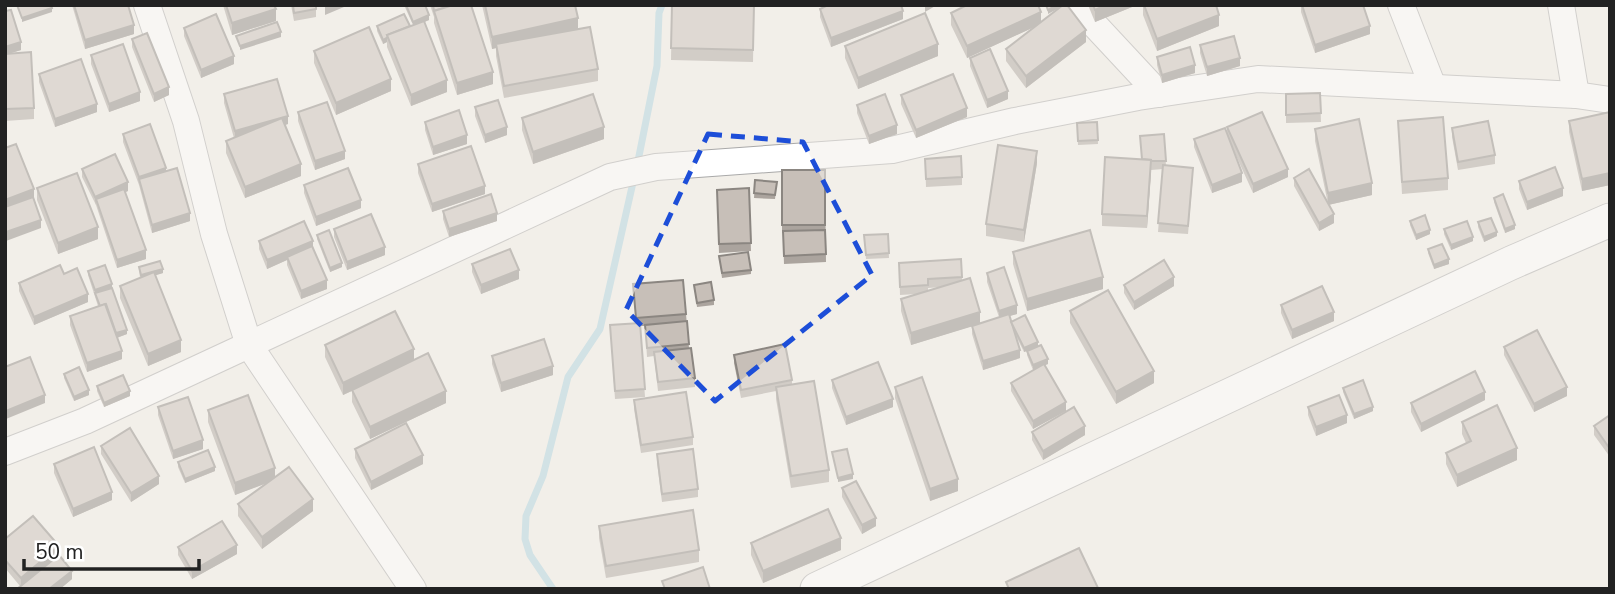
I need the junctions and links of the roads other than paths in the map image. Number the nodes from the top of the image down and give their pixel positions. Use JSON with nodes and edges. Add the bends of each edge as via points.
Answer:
{"nodes":[{"id":1,"x":147,"y":5,"type":"edge"},
{"id":2,"x":1076,"y":5,"type":"edge"},
{"id":3,"x":1401,"y":5,"type":"edge"},
{"id":4,"x":1561,"y":5,"type":"edge"},
{"id":5,"x":1433,"y":87,"type":"junction"},
{"id":6,"x":1160,"y":94,"type":"junction"},
{"id":7,"x":1576,"y":95,"type":"junction"},
{"id":8,"x":1610,"y":100,"type":"edge"},
{"id":9,"x":1610,"y":220,"type":"edge"},
{"id":10,"x":1610,"y":243,"type":"edge"},
{"id":11,"x":249,"y":345,"type":"junction"},
{"id":12,"x":5,"y":452,"type":"edge"},
{"id":13,"x":413,"y":589,"type":"edge"},
{"id":14,"x":817,"y":589,"type":"edge"},
{"id":15,"x":869,"y":589,"type":"edge"}],
"edges":[{"from":1,"to":11,"type":"street","via":[[186,121],[214,234]]},
{"from":2,"to":6,"type":"street"},
{"from":3,"to":5,"type":"street"},
{"from":4,"to":7,"type":"street"},
{"from":5,"to":6,"type":"street","via":[[1258,79]]},
{"from":5,"to":7,"type":"street"},
{"from":6,"to":11,"type":"street","via":[[892,150],[656,167],[610,177]]},
{"from":7,"to":8,"type":"street"},
{"from":9,"to":14,"type":"street"},
{"from":10,"to":15,"type":"street"},
{"from":11,"to":12,"type":"street","via":[[85,421]]},
{"from":11,"to":13,"type":"street"}]}
